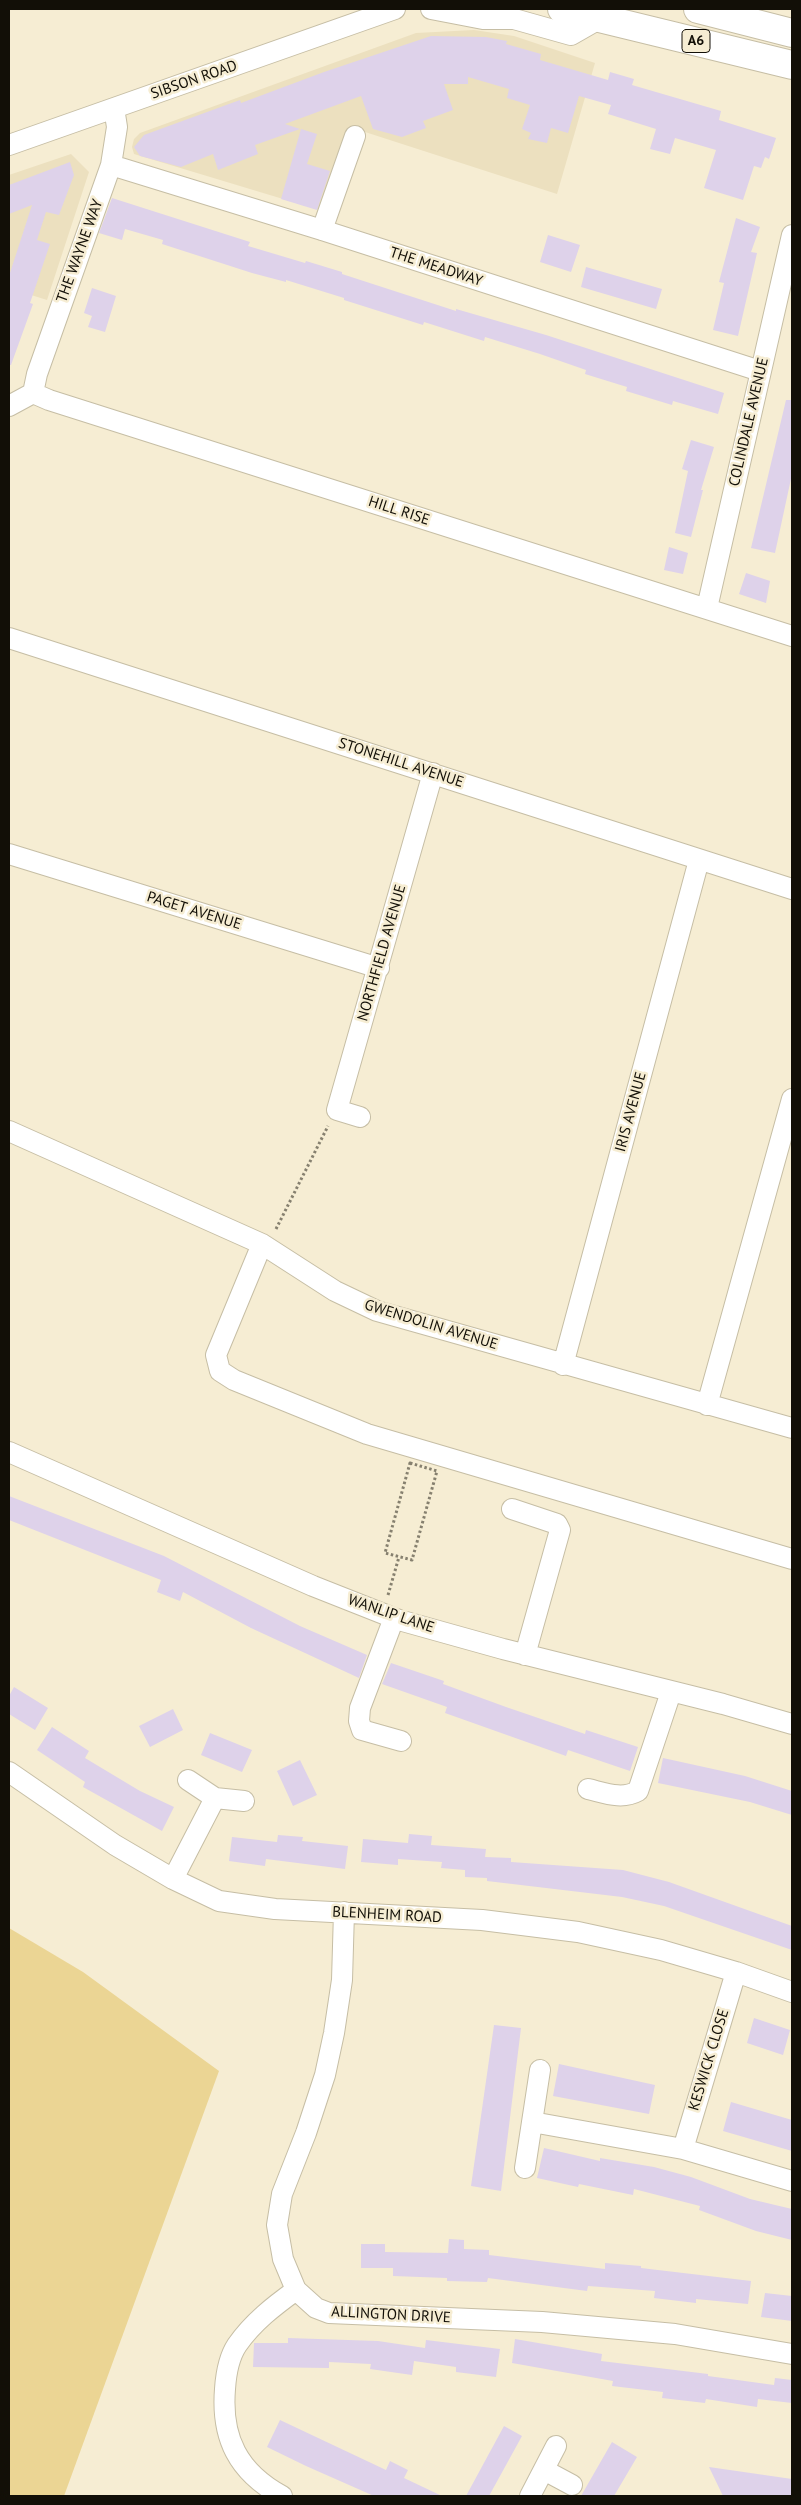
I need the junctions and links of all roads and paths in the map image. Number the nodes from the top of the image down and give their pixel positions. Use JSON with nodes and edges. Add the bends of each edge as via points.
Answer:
{"nodes":[{"id":1,"x":431,"y":9,"type":"edge"},
{"id":2,"x":562,"y":9,"type":"edge"},
{"id":3,"x":698,"y":9,"type":"edge"},
{"id":4,"x":386,"y":11,"type":"edge"},
{"id":5,"x":594,"y":14,"type":"edge"},
{"id":6,"x":792,"y":33,"type":"edge"},
{"id":7,"x":792,"y":65,"type":"edge"},
{"id":8,"x":114,"y":108,"type":"junction"},
{"id":9,"x":355,"y":136,"type":"dead end"},
{"id":10,"x":9,"y":145,"type":"edge"},
{"id":11,"x":111,"y":165,"type":"junction"},
{"id":12,"x":322,"y":230,"type":"junction"},
{"id":13,"x":792,"y":235,"type":"edge"},
{"id":14,"x":760,"y":371,"type":"junction"},
{"id":15,"x":33,"y":393,"type":"junction"},
{"id":16,"x":9,"y":406,"type":"edge"},
{"id":17,"x":707,"y":608,"type":"junction"},
{"id":18,"x":792,"y":636,"type":"edge"},
{"id":19,"x":9,"y":638,"type":"edge"},
{"id":20,"x":433,"y":773,"type":"junction"},
{"id":21,"x":9,"y":854,"type":"edge"},
{"id":22,"x":699,"y":860,"type":"junction"},
{"id":23,"x":792,"y":889,"type":"edge"},
{"id":24,"x":379,"y":968,"type":"junction"},
{"id":25,"x":792,"y":1099,"type":"edge"},
{"id":26,"x":337,"y":1110,"type":"junction"},
{"id":27,"x":360,"y":1117,"type":"dead end"},
{"id":28,"x":9,"y":1131,"type":"edge"},
{"id":29,"x":264,"y":1246,"type":"junction"},
{"id":30,"x":563,"y":1365,"type":"junction"},
{"id":31,"x":707,"y":1405,"type":"junction"},
{"id":32,"x":792,"y":1428,"type":"edge"},
{"id":33,"x":9,"y":1452,"type":"edge"},
{"id":34,"x":512,"y":1510,"type":"dead end"},
{"id":35,"x":399,"y":1557,"type":"junction"},
{"id":36,"x":792,"y":1559,"type":"edge"},
{"id":37,"x":388,"y":1616,"type":"junction"},
{"id":38,"x":525,"y":1655,"type":"junction"},
{"id":39,"x":671,"y":1692,"type":"junction"},
{"id":40,"x":792,"y":1724,"type":"edge"},
{"id":41,"x":401,"y":1741,"type":"dead end"},
{"id":42,"x":9,"y":1772,"type":"edge"},
{"id":43,"x":188,"y":1780,"type":"dead end"},
{"id":44,"x":588,"y":1789,"type":"dead end"},
{"id":45,"x":215,"y":1798,"type":"junction"},
{"id":46,"x":244,"y":1801,"type":"dead end"},
{"id":47,"x":173,"y":1880,"type":"junction"},
{"id":48,"x":344,"y":1912,"type":"junction"},
{"id":49,"x":736,"y":1972,"type":"junction"},
{"id":50,"x":792,"y":1992,"type":"edge"},
{"id":51,"x":540,"y":2070,"type":"dead end"},
{"id":52,"x":532,"y":2122,"type":"junction"},
{"id":53,"x":682,"y":2149,"type":"junction"},
{"id":54,"x":526,"y":2168,"type":"dead end"},
{"id":55,"x":792,"y":2181,"type":"edge"},
{"id":56,"x":296,"y":2290,"type":"junction"},
{"id":57,"x":792,"y":2354,"type":"edge"},
{"id":58,"x":556,"y":2446,"type":"dead end"},
{"id":59,"x":544,"y":2470,"type":"junction"},
{"id":60,"x":572,"y":2485,"type":"dead end"},
{"id":61,"x":282,"y":2496,"type":"edge"},
{"id":62,"x":530,"y":2496,"type":"edge"}],
"edges":[{"from":1,"to":5,"type":"street","via":[[483,19],[514,19],[571,35]]},
{"from":2,"to":5,"type":"highway","number":"A6"},
{"from":3,"to":6,"type":"highway","number":"A6"},
{"from":4,"to":8,"type":"street","name":"SIBSON ROAD"},
{"from":5,"to":7,"type":"highway","number":"A6"},
{"from":8,"to":10,"type":"street","name":"SIBSON ROAD"},
{"from":8,"to":11,"type":"street","name":"THE WAYNE WAY","via":[[117,127]]},
{"from":9,"to":12,"type":"street"},
{"from":11,"to":12,"type":"street","name":"THE MEADWAY"},
{"from":11,"to":15,"type":"street","name":"THE WAYNE WAY","via":[[36,374]]},
{"from":12,"to":14,"type":"street","name":"THE MEADWAY"},
{"from":13,"to":14,"type":"street","name":"COLINDALE AVENUE"},
{"from":14,"to":17,"type":"street","name":"COLINDALE AVENUE"},
{"from":15,"to":16,"type":"street"},
{"from":15,"to":17,"type":"street","name":"HILL RISE"},
{"from":17,"to":18,"type":"street","name":"HILL RISE"},
{"from":19,"to":20,"type":"street","name":"STONEHILL AVENUE"},
{"from":20,"to":22,"type":"street","name":"STONEHILL AVENUE"},
{"from":20,"to":24,"type":"street","name":"NORTHFIELD AVENUE"},
{"from":21,"to":24,"type":"street","name":"PAGET AVENUE"},
{"from":22,"to":23,"type":"street","name":"STONEHILL AVENUE"},
{"from":22,"to":30,"type":"street","name":"IRIS AVENUE"},
{"from":24,"to":26,"type":"street","name":"NORTHFIELD AVENUE"},
{"from":25,"to":31,"type":"street"},
{"from":26,"to":27,"type":"street"},
{"from":26,"to":29,"type":"path"},
{"from":28,"to":29,"type":"street","name":"GWENDOLIN AVENUE"},
{"from":29,"to":30,"type":"street","name":"GWENDOLIN AVENUE","via":[[335,1291],[377,1311]]},
{"from":29,"to":36,"type":"street","via":[[216,1355],[220,1371],[234,1380],[367,1434]]},
{"from":30,"to":31,"type":"street","name":"GWENDOLIN AVENUE"},
{"from":31,"to":32,"type":"street","name":"GWENDOLIN AVENUE"},
{"from":33,"to":37,"type":"street","name":"WANLIP LANE"},
{"from":34,"to":38,"type":"street","via":[[557,1524],[560,1530]]},
{"from":35,"to":35,"type":"path","via":[[385,1553],[410,1463],[437,1471],[412,1560]]},
{"from":35,"to":37,"type":"path"},
{"from":37,"to":38,"type":"street","name":"WANLIP LANE"},
{"from":37,"to":41,"type":"street","via":[[358,1721],[362,1730]]},
{"from":38,"to":39,"type":"street","name":"WANLIP LANE"},
{"from":39,"to":40,"type":"street","name":"WANLIP LANE"},
{"from":39,"to":44,"type":"street","via":[[638,1791],[630,1796],[621,1796]]},
{"from":42,"to":47,"type":"street","name":"BLENHEIM ROAD","via":[[115,1845]]},
{"from":43,"to":45,"type":"street"},
{"from":45,"to":46,"type":"street"},
{"from":45,"to":47,"type":"street"},
{"from":47,"to":48,"type":"street","name":"BLENHEIM ROAD","via":[[219,1901],[275,1909]]},
{"from":48,"to":49,"type":"street","name":"BLENHEIM ROAD","via":[[482,1920],[578,1932],[661,1950]]},
{"from":48,"to":56,"type":"street","name":"ALLINGTON DRIVE","via":[[342,1980],[330,2050],[306,2133],[282,2194],[277,2225],[283,2259]]},
{"from":49,"to":50,"type":"street","name":"BLENHEIM ROAD"},
{"from":49,"to":53,"type":"street","name":"KESWICK CLOSE"},
{"from":51,"to":52,"type":"street"},
{"from":52,"to":53,"type":"street"},
{"from":52,"to":54,"type":"street"},
{"from":53,"to":55,"type":"street"},
{"from":56,"to":57,"type":"street","name":"ALLINGTON DRIVE","via":[[316,2308],[329,2313],[552,2323],[675,2334]]},
{"from":56,"to":61,"type":"street","via":[[258,2320],[236,2346],[226,2373],[224,2402],[226,2432],[236,2455],[255,2477]]},
{"from":58,"to":59,"type":"street"},
{"from":59,"to":60,"type":"street"},
{"from":59,"to":62,"type":"street"}]}
